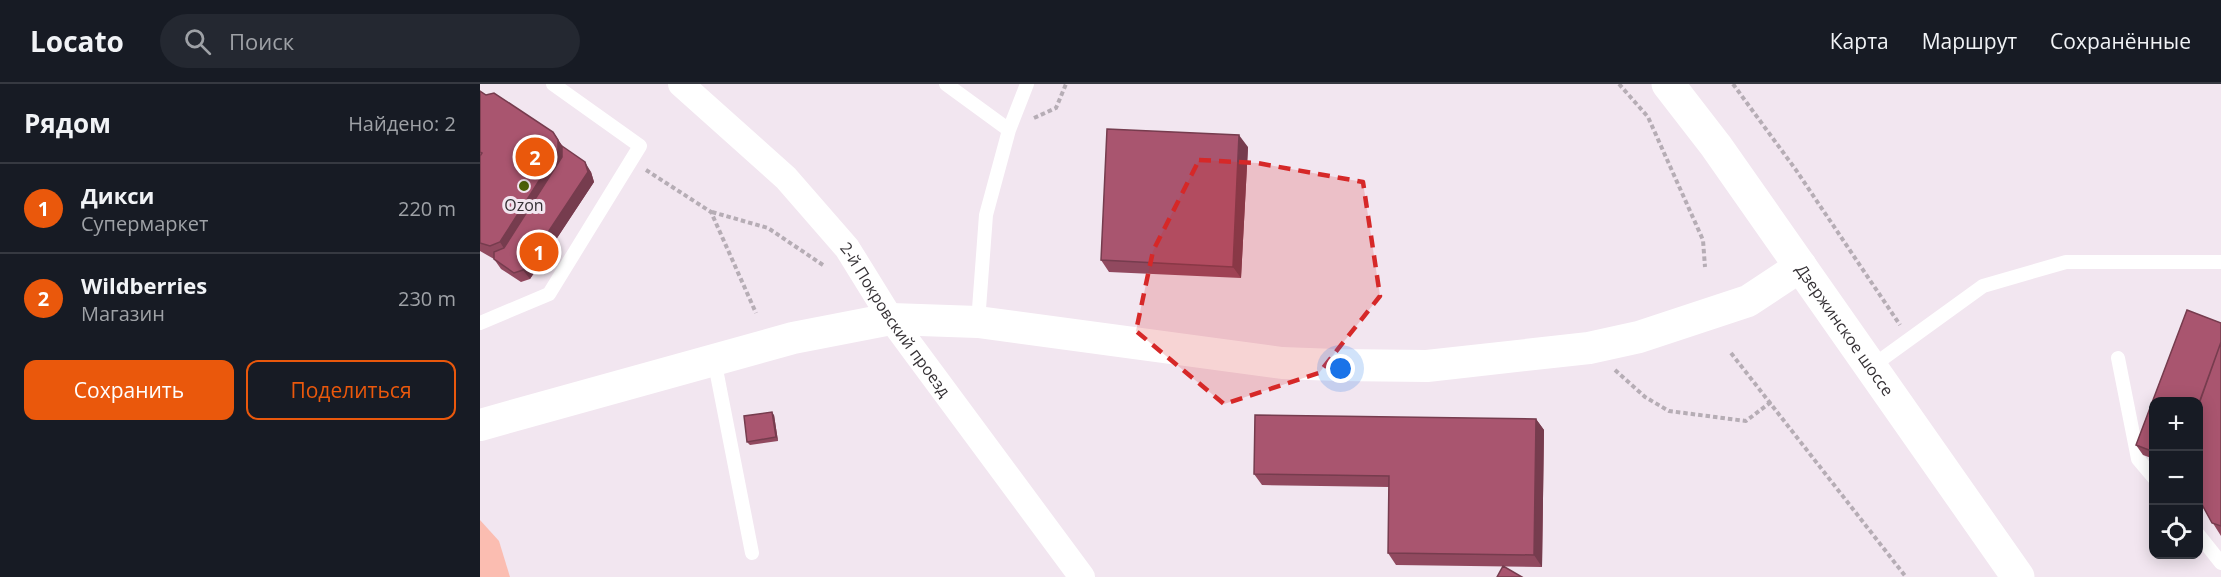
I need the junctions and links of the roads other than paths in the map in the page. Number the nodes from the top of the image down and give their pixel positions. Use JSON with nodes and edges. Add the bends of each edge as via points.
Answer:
{"nodes":[{"id":1,"x":553,"y":84,"type":"edge"},
{"id":2,"x":681,"y":84,"type":"edge"},
{"id":3,"x":946,"y":84,"type":"edge"},
{"id":4,"x":1027,"y":84,"type":"edge"},
{"id":5,"x":1668,"y":84,"type":"edge"},
{"id":6,"x":1009,"y":130,"type":"junction"},
{"id":7,"x":2221,"y":262,"type":"edge"},
{"id":8,"x":1801,"y":266,"type":"junction"},
{"id":9,"x":891,"y":319,"type":"junction"},
{"id":10,"x":978,"y":322,"type":"junction"},
{"id":11,"x":480,"y":323,"type":"edge"},
{"id":12,"x":2118,"y":358,"type":"dead end"},
{"id":13,"x":714,"y":359,"type":"junction"},
{"id":14,"x":1871,"y":367,"type":"junction"},
{"id":15,"x":480,"y":425,"type":"edge"},
{"id":16,"x":2149,"y":472,"type":"edge"},
{"id":17,"x":2203,"y":539,"type":"edge"},
{"id":18,"x":752,"y":553,"type":"dead end"},
{"id":19,"x":2221,"y":563,"type":"edge"},
{"id":20,"x":1082,"y":577,"type":"edge"},
{"id":21,"x":2018,"y":577,"type":"edge"}],
"edges":[{"from":1,"to":11,"type":"lane","via":[[640,146],[549,294]]},
{"from":2,"to":9,"type":"street","name":"2-й Покровский проезд","via":[[786,178],[847,248]]},
{"from":3,"to":6,"type":"lane"},
{"from":4,"to":6,"type":"lane"},
{"from":5,"to":8,"type":"main road","name":"Дзержинское шоссе"},
{"from":6,"to":10,"type":"lane","via":[[986,215]]},
{"from":7,"to":14,"type":"lane","via":[[2066,262],[1983,286]]},
{"from":8,"to":10,"type":"street","via":[[1748,301],[1639,337],[1589,348],[1427,366],[1282,363]]},
{"from":8,"to":14,"type":"main road","name":"Дзержинское шоссе"},
{"from":9,"to":10,"type":"street"},
{"from":9,"to":13,"type":"street","via":[[793,338]]},
{"from":9,"to":20,"type":"street","name":"2-й Покровский проезд"},
{"from":12,"to":16,"type":"lane","via":[[2138,459]]},
{"from":13,"to":15,"type":"street"},
{"from":13,"to":18,"type":"lane"},
{"from":14,"to":21,"type":"main road","name":"Дзержинское шоссе"},
{"from":17,"to":19,"type":"lane"}]}
